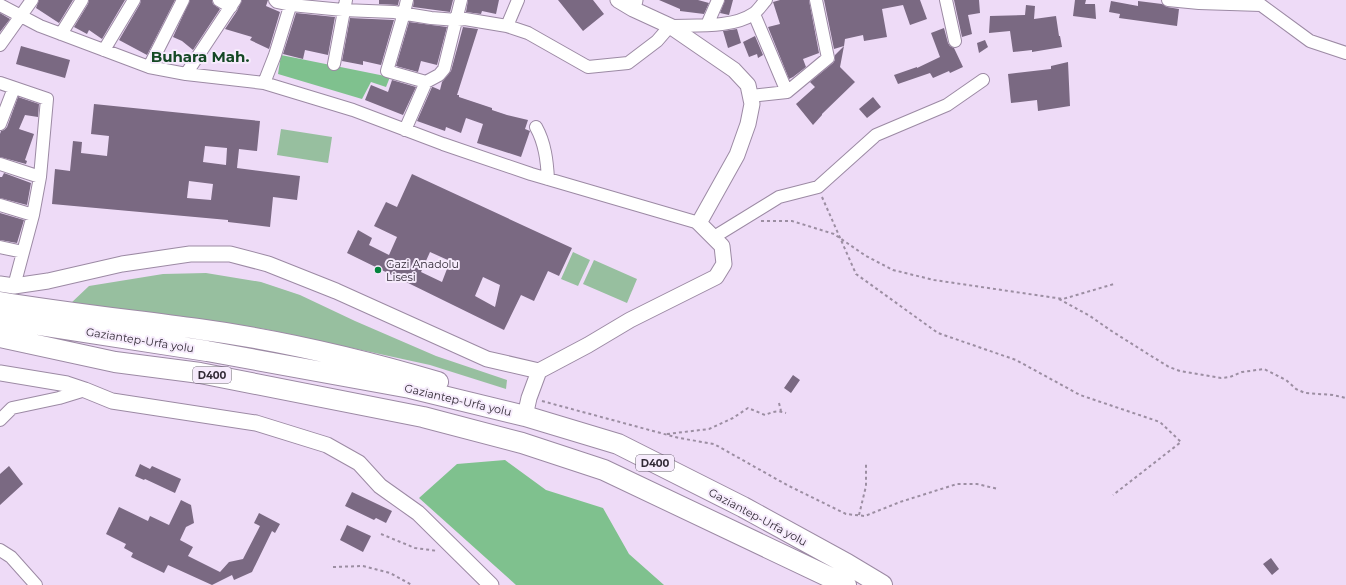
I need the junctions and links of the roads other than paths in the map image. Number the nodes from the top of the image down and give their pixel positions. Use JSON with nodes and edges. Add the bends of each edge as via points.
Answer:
{"nodes":[{"id":1,"x":32,"y":0,"type":"edge"},
{"id":2,"x":82,"y":0,"type":"edge"},
{"id":3,"x":134,"y":0,"type":"edge"},
{"id":4,"x":183,"y":0,"type":"edge"},
{"id":5,"x":218,"y":0,"type":"edge"},
{"id":6,"x":275,"y":0,"type":"edge"},
{"id":7,"x":407,"y":0,"type":"edge"},
{"id":8,"x":461,"y":0,"type":"edge"},
{"id":9,"x":518,"y":0,"type":"edge"},
{"id":10,"x":618,"y":0,"type":"edge"},
{"id":11,"x":718,"y":0,"type":"edge"},
{"id":12,"x":766,"y":0,"type":"edge"},
{"id":13,"x":816,"y":0,"type":"edge"},
{"id":14,"x":946,"y":0,"type":"edge"},
{"id":15,"x":1168,"y":0,"type":"edge"},
{"id":16,"x":233,"y":3,"type":"edge"},
{"id":17,"x":291,"y":3,"type":"edge"},
{"id":18,"x":0,"y":5,"type":"edge"},
{"id":19,"x":344,"y":5,"type":"edge"},
{"id":20,"x":634,"y":5,"type":"edge"},
{"id":21,"x":404,"y":14,"type":"junction"},
{"id":22,"x":754,"y":14,"type":"junction"},
{"id":23,"x":21,"y":17,"type":"junction"},
{"id":24,"x":457,"y":20,"type":"junction"},
{"id":25,"x":707,"y":25,"type":"junction"},
{"id":26,"x":507,"y":26,"type":"junction"},
{"id":27,"x":670,"y":26,"type":"junction"},
{"id":28,"x":61,"y":34,"type":"junction"},
{"id":29,"x":955,"y":41,"type":"dead end"},
{"id":30,"x":0,"y":45,"type":"edge"},
{"id":31,"x":104,"y":50,"type":"junction"},
{"id":32,"x":1346,"y":53,"type":"edge"},
{"id":33,"x":334,"y":64,"type":"dead end"},
{"id":34,"x":149,"y":67,"type":"junction"},
{"id":35,"x":186,"y":74,"type":"junction"},
{"id":36,"x":983,"y":80,"type":"dead end"},
{"id":37,"x":426,"y":82,"type":"junction"},
{"id":38,"x":0,"y":83,"type":"edge"},
{"id":39,"x":264,"y":83,"type":"junction"},
{"id":40,"x":14,"y":88,"type":"junction"},
{"id":41,"x":787,"y":92,"type":"junction"},
{"id":42,"x":750,"y":96,"type":"junction"},
{"id":43,"x":0,"y":124,"type":"edge"},
{"id":44,"x":536,"y":127,"type":"dead end"},
{"id":45,"x":405,"y":130,"type":"junction"},
{"id":46,"x":0,"y":164,"type":"edge"},
{"id":47,"x":40,"y":177,"type":"junction"},
{"id":48,"x":548,"y":179,"type":"junction"},
{"id":49,"x":0,"y":205,"type":"edge"},
{"id":50,"x":33,"y":215,"type":"junction"},
{"id":51,"x":740,"y":221,"type":"road end"},
{"id":52,"x":699,"y":222,"type":"junction"},
{"id":53,"x":714,"y":237,"type":"junction"},
{"id":54,"x":0,"y":247,"type":"edge"},
{"id":55,"x":23,"y":252,"type":"junction"},
{"id":56,"x":7,"y":285,"type":"edge"},
{"id":57,"x":0,"y":302,"type":"edge"},
{"id":58,"x":0,"y":319,"type":"edge"},
{"id":59,"x":0,"y":337,"type":"edge"},
{"id":60,"x":0,"y":349,"type":"edge"},
{"id":61,"x":115,"y":362,"type":"junction"},
{"id":62,"x":539,"y":371,"type":"junction"},
{"id":63,"x":0,"y":373,"type":"edge"},
{"id":64,"x":85,"y":390,"type":"junction"},
{"id":65,"x":527,"y":407,"type":"junction"},
{"id":66,"x":0,"y":420,"type":"edge"},
{"id":67,"x":0,"y":550,"type":"edge"},
{"id":68,"x":36,"y":585,"type":"edge"},
{"id":69,"x":491,"y":585,"type":"edge"},
{"id":70,"x":846,"y":585,"type":"edge"},
{"id":71,"x":882,"y":585,"type":"edge"}],
"edges":[{"from":1,"to":23,"type":"street"},
{"from":2,"to":28,"type":"street"},
{"from":3,"to":31,"type":"street"},
{"from":4,"to":34,"type":"street"},
{"from":5,"to":16,"type":"street"},
{"from":6,"to":17,"type":"street"},
{"from":7,"to":21,"type":"street"},
{"from":8,"to":24,"type":"street"},
{"from":9,"to":26,"type":"street"},
{"from":10,"to":20,"type":"street"},
{"from":11,"to":25,"type":"street"},
{"from":12,"to":22,"type":"street"},
{"from":13,"to":41,"type":"street","via":[[828,58]]},
{"from":14,"to":29,"type":"street"},
{"from":15,"to":32,"type":"street","via":[[1261,5],[1310,41]]},
{"from":16,"to":35,"type":"street"},
{"from":17,"to":19,"type":"street"},
{"from":17,"to":39,"type":"street"},
{"from":18,"to":23,"type":"street"},
{"from":19,"to":21,"type":"street"},
{"from":19,"to":33,"type":"street"},
{"from":20,"to":27,"type":"street"},
{"from":21,"to":24,"type":"street"},
{"from":21,"to":37,"type":"street","via":[[387,71]]},
{"from":22,"to":25,"type":"street","via":[[737,22]]},
{"from":22,"to":41,"type":"street"},
{"from":23,"to":28,"type":"street"},
{"from":23,"to":30,"type":"street"},
{"from":24,"to":26,"type":"street"},
{"from":24,"to":37,"type":"street","via":[[444,69]]},
{"from":25,"to":27,"type":"street"},
{"from":26,"to":27,"type":"street","via":[[528,33],[588,67],[628,63]]},
{"from":27,"to":42,"type":"street","via":[[734,70],[748,85]]},
{"from":28,"to":31,"type":"street"},
{"from":31,"to":34,"type":"street"},
{"from":34,"to":35,"type":"street"},
{"from":35,"to":39,"type":"street"},
{"from":36,"to":53,"type":"street","via":[[947,106],[876,135],[818,187],[778,197]]},
{"from":37,"to":45,"type":"street"},
{"from":38,"to":40,"type":"street"},
{"from":39,"to":45,"type":"street","via":[[353,110]]},
{"from":40,"to":43,"type":"street"},
{"from":40,"to":47,"type":"street","via":[[47,99]]},
{"from":41,"to":42,"type":"street"},
{"from":42,"to":52,"type":"street","via":[[751,111],[737,154]]},
{"from":44,"to":48,"type":"street","via":[[541,135]]},
{"from":45,"to":48,"type":"street"},
{"from":46,"to":47,"type":"street"},
{"from":47,"to":50,"type":"street"},
{"from":48,"to":52,"type":"street"},
{"from":49,"to":50,"type":"street"},
{"from":50,"to":55,"type":"street"},
{"from":51,"to":53,"type":"street"},
{"from":52,"to":53,"type":"street"},
{"from":53,"to":62,"type":"street","via":[[722,246],[724,264],[716,277],[630,320]]},
{"from":54,"to":55,"type":"street"},
{"from":55,"to":56,"type":"street"},
{"from":56,"to":62,"type":"street","via":[[48,281],[122,264],[190,254],[230,254],[268,264],[322,286],[487,359]]},
{"from":57,"to":65,"type":"highway","via":[[199,329],[299,347]]},
{"from":58,"to":65,"type":"highway","name":"Gaziantep-Urfa yolu","number":"D400","via":[[215,352]]},
{"from":59,"to":61,"type":"highway","name":"Gaziantep-Urfa yolu","number":"D400"},
{"from":60,"to":61,"type":"highway"},
{"from":61,"to":70,"type":"highway","name":"Gaziantep-Urfa yolu","number":"D400","via":[[200,373],[408,414],[522,443],[604,470]]},
{"from":62,"to":65,"type":"street"},
{"from":63,"to":64,"type":"street","via":[[67,384]]},
{"from":64,"to":66,"type":"street","via":[[12,408]]},
{"from":64,"to":69,"type":"street","via":[[112,401],[256,423],[327,445],[359,463],[380,486],[418,513]]},
{"from":65,"to":71,"type":"highway","name":"Gaziantep-Urfa yolu","number":"D400","via":[[618,444],[743,507]]},
{"from":67,"to":68,"type":"street"}]}
